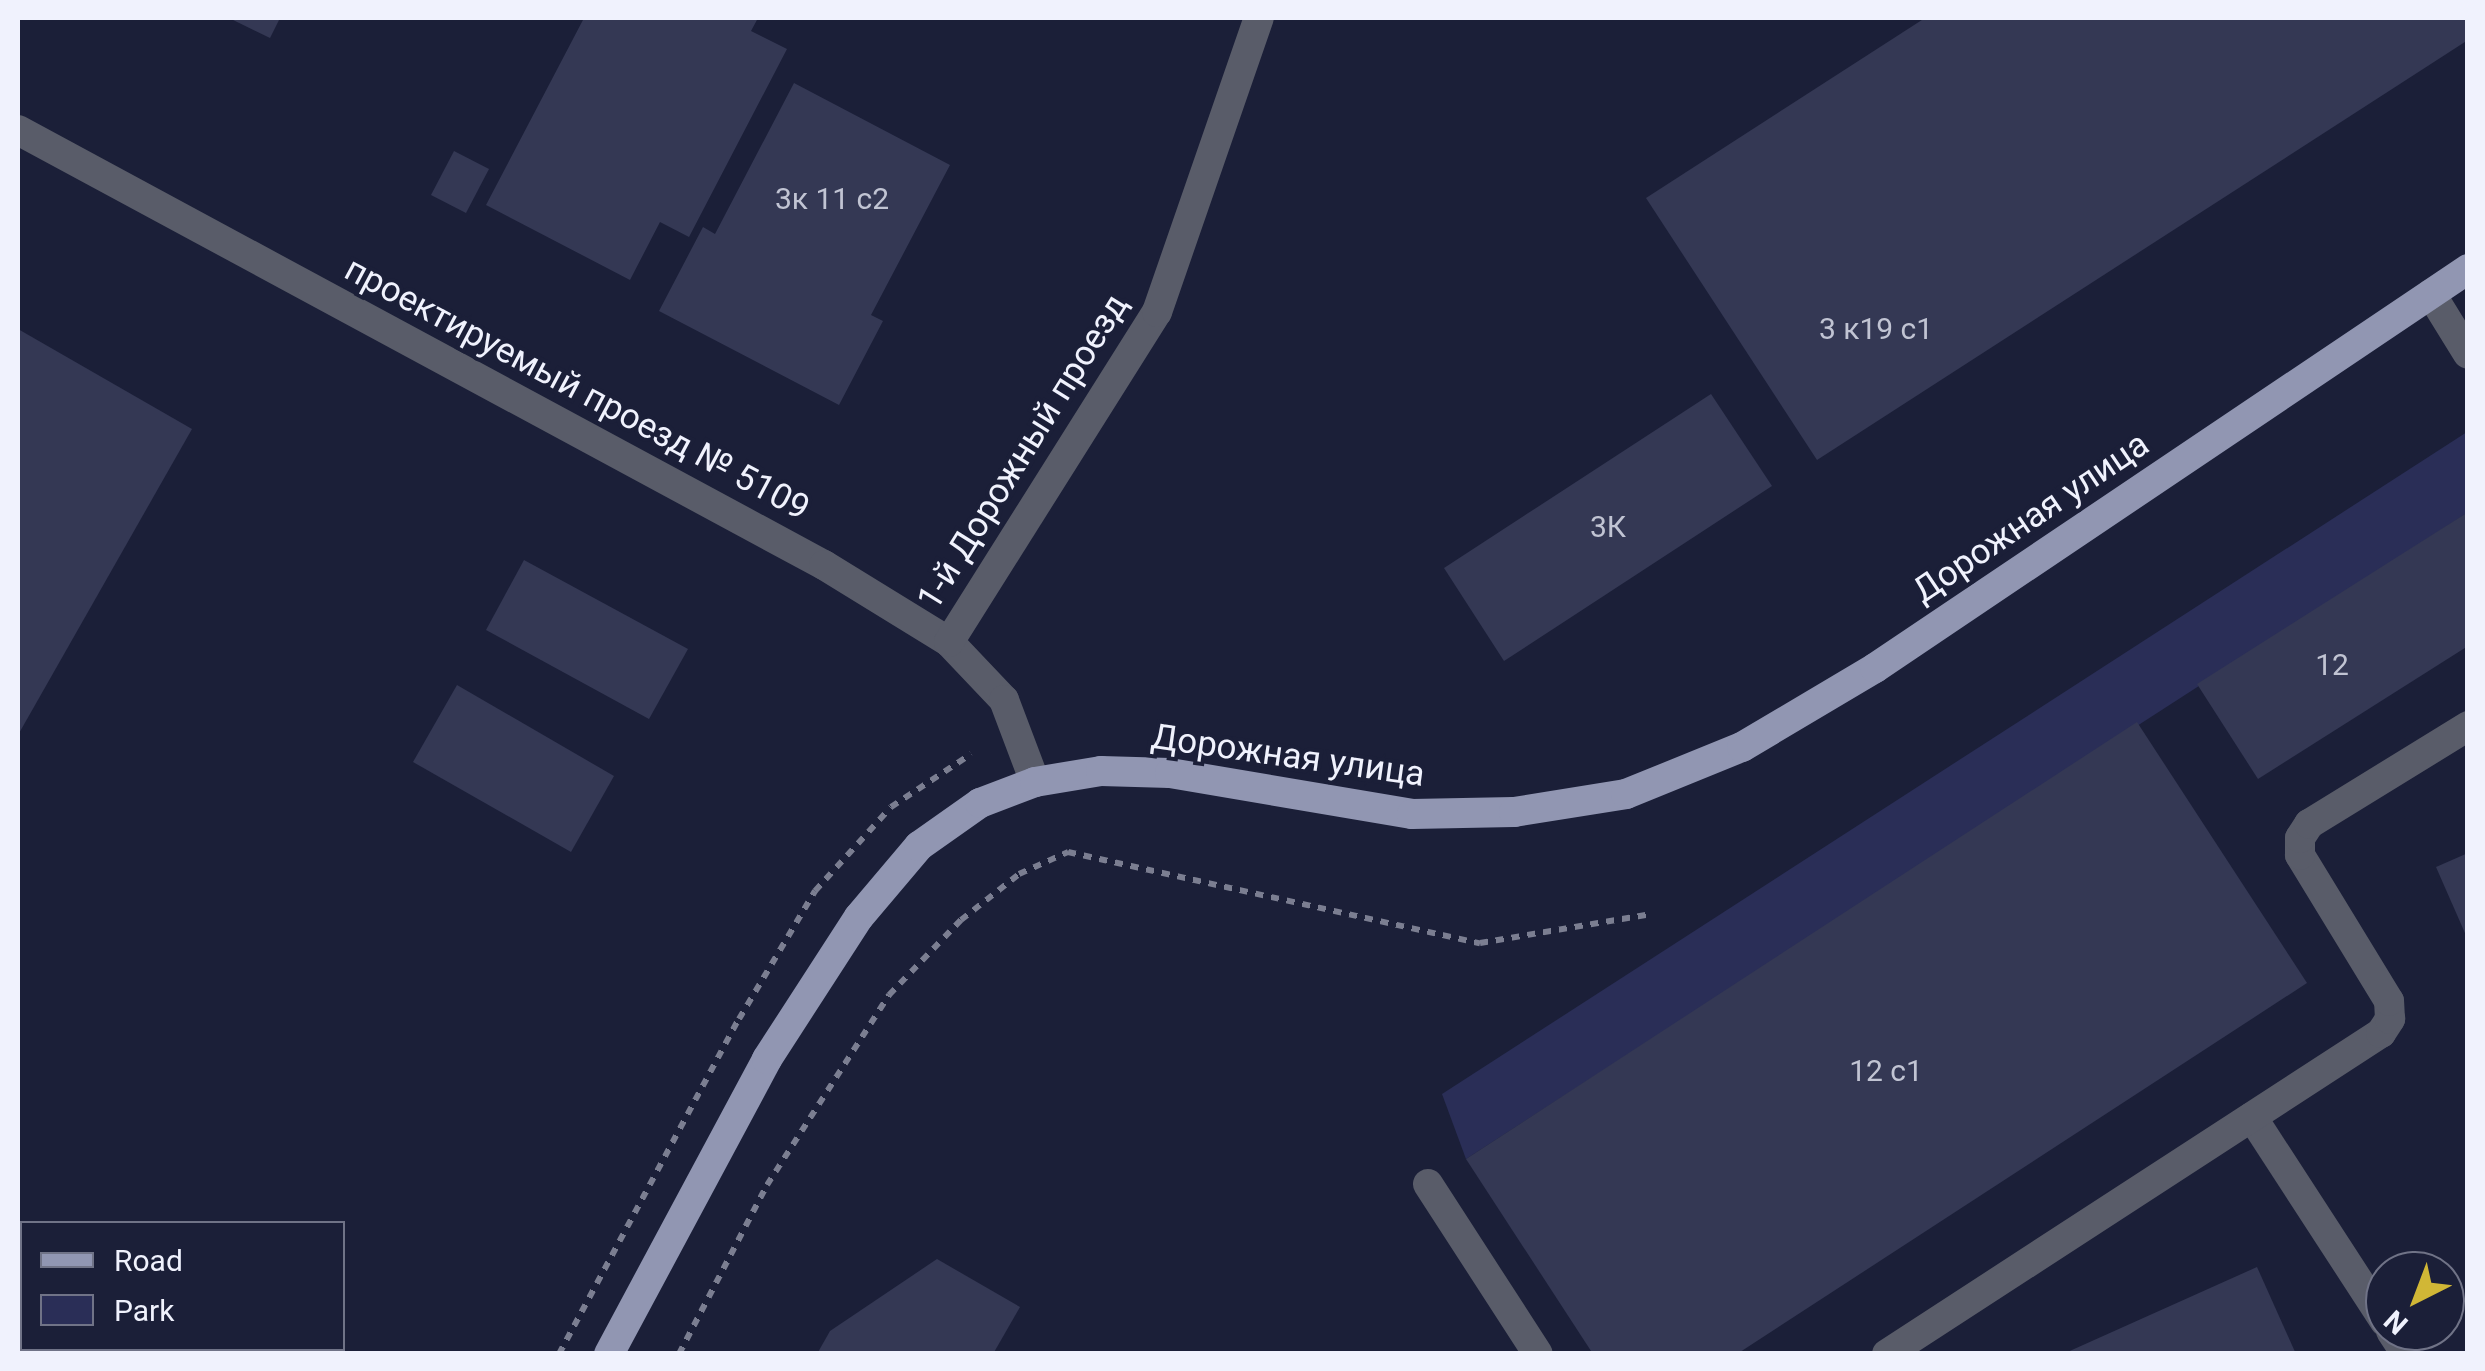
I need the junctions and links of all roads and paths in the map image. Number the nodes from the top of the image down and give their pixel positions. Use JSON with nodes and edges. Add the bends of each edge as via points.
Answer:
{"nodes":[{"id":1,"x":1259,"y":18,"type":"edge"},
{"id":2,"x":18,"y":130,"type":"edge"},
{"id":3,"x":2468,"y":270,"type":"edge"},
{"id":4,"x":2431,"y":294,"type":"junction"},
{"id":5,"x":2468,"y":354,"type":"edge"},
{"id":6,"x":949,"y":642,"type":"junction"},
{"id":7,"x":2468,"y":726,"type":"edge"},
{"id":8,"x":1035,"y":782,"type":"junction"},
{"id":9,"x":1652,"y":914,"type":"dead end"},
{"id":10,"x":2252,"y":1117,"type":"junction"},
{"id":11,"x":1428,"y":1184,"type":"dead end"},
{"id":12,"x":2365,"y":1291,"type":"edge"},
{"id":13,"x":1902,"y":1349,"type":"edge"},
{"id":14,"x":609,"y":1354,"type":"edge"},
{"id":15,"x":679,"y":1354,"type":"edge"},
{"id":16,"x":1538,"y":1354,"type":"edge"}],
"edges":[{"from":1,"to":6,"type":"street","name":"1-й Дорожный проезд","via":[[1157,312]]},
{"from":2,"to":6,"type":"street","name":"проектируемый проезд № 5109","via":[[824,565]]},
{"from":3,"to":4,"type":"main road","name":"Дорожная улица"},
{"from":4,"to":5,"type":"street"},
{"from":4,"to":8,"type":"main road","name":"Дорожная улица","via":[[1874,668],[1742,748],[1626,794],[1514,812],[1412,814],[1170,774],[1101,771]]},
{"from":6,"to":8,"type":"street","name":"проектируемый проезд № 5109","via":[[1004,700]]},
{"from":7,"to":10,"type":"street","via":[[2310,824],[2300,838],[2300,855],[2388,1000],[2390,1019],[2381,1033]]},
{"from":8,"to":14,"type":"main road","name":"Дорожная улица","via":[[980,803],[919,846],[860,917],[767,1060]]},
{"from":9,"to":15,"type":"path","via":[[1480,943],[1068,852],[1018,874],[961,920],[889,995],[766,1184]]},
{"from":10,"to":12,"type":"street"},
{"from":10,"to":13,"type":"street"},
{"from":11,"to":16,"type":"street"}]}
